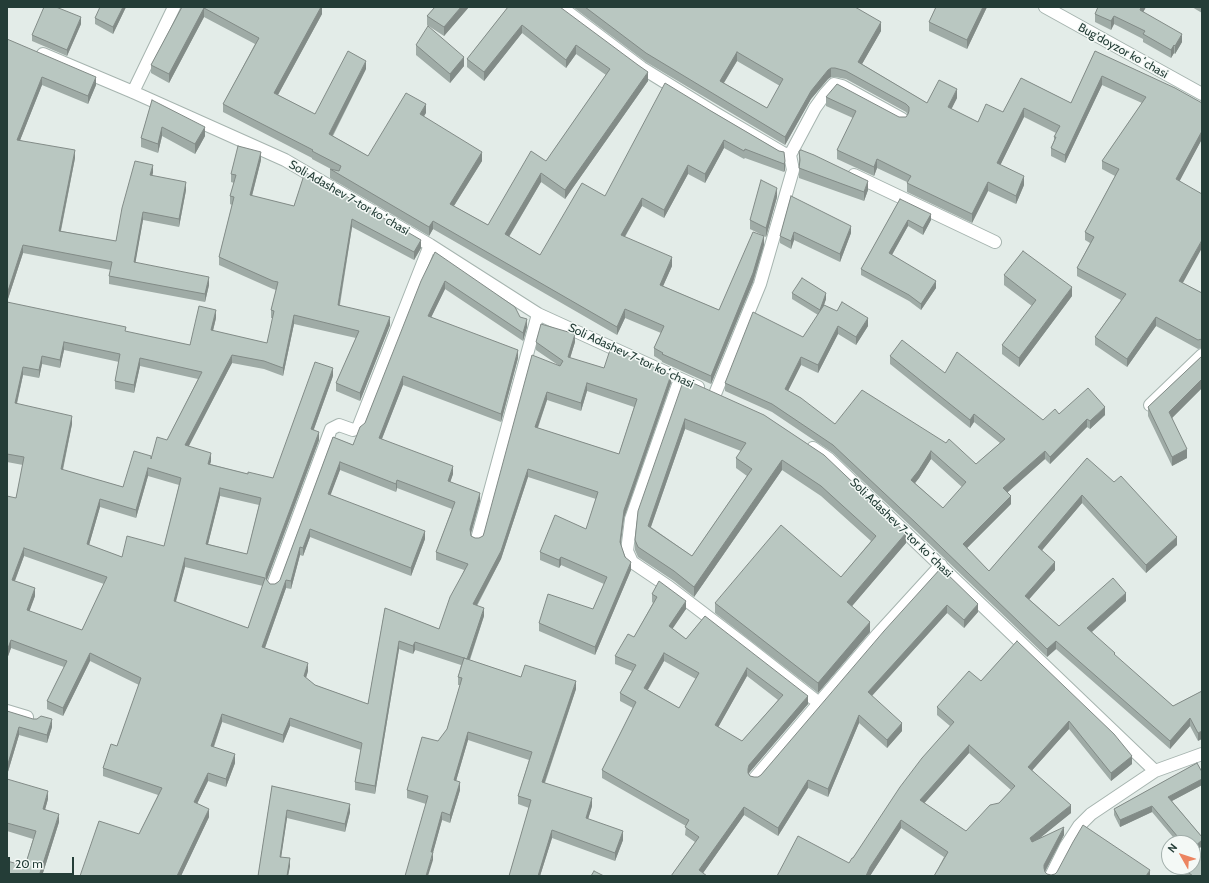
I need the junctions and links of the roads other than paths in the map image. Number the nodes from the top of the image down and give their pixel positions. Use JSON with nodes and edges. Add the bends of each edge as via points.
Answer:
{"nodes":[{"id":1,"x":174,"y":7,"type":"edge"},
{"id":2,"x":561,"y":7,"type":"edge"},
{"id":3,"x":1045,"y":7,"type":"edge"},
{"id":4,"x":35,"y":51,"type":"edge"},
{"id":5,"x":133,"y":92,"type":"junction"},
{"id":6,"x":1202,"y":94,"type":"edge"},
{"id":7,"x":902,"y":119,"type":"edge"},
{"id":8,"x":804,"y":151,"type":"edge"},
{"id":9,"x":790,"y":154,"type":"junction"},
{"id":10,"x":847,"y":172,"type":"edge"},
{"id":11,"x":995,"y":242,"type":"dead end"},
{"id":12,"x":430,"y":245,"type":"junction"},
{"id":13,"x":538,"y":314,"type":"junction"},
{"id":14,"x":1202,"y":355,"type":"edge"},
{"id":15,"x":680,"y":379,"type":"junction"},
{"id":16,"x":715,"y":394,"type":"junction"},
{"id":17,"x":728,"y":400,"type":"edge"},
{"id":18,"x":1150,"y":405,"type":"edge"},
{"id":19,"x":804,"y":442,"type":"edge"},
{"id":20,"x":477,"y":539,"type":"edge"},
{"id":21,"x":941,"y":565,"type":"junction"},
{"id":22,"x":273,"y":585,"type":"edge"},
{"id":23,"x":818,"y":703,"type":"junction"},
{"id":24,"x":7,"y":711,"type":"edge"},
{"id":25,"x":35,"y":720,"type":"edge"},
{"id":26,"x":1202,"y":754,"type":"edge"},
{"id":27,"x":1155,"y":771,"type":"junction"},
{"id":28,"x":755,"y":778,"type":"edge"},
{"id":29,"x":1051,"y":876,"type":"edge"}],
"edges":[{"from":1,"to":5,"type":"street"},
{"from":2,"to":9,"type":"street","via":[[642,68],[783,153]]},
{"from":3,"to":6,"type":"street","name":"Bug'doyzor koʻchasi"},
{"from":4,"to":5,"type":"street","name":"Soli Adashev 7-tor koʻchasi"},
{"from":5,"to":12,"type":"street","name":"Soli Adashev 7-tor koʻchasi","via":[[285,160]]},
{"from":7,"to":9,"type":"street","via":[[834,84],[815,108]]},
{"from":8,"to":9,"type":"street"},
{"from":9,"to":16,"type":"street","via":[[793,170],[760,284]]},
{"from":10,"to":11,"type":"street"},
{"from":12,"to":13,"type":"street","name":"Soli Adashev 7-tor koʻchasi"},
{"from":12,"to":22,"type":"street","via":[[358,428],[353,430],[338,425],[331,429]]},
{"from":13,"to":15,"type":"street","name":"Soli Adashev 7-tor koʻchasi"},
{"from":13,"to":20,"type":"street"},
{"from":14,"to":18,"type":"street"},
{"from":15,"to":16,"type":"street","name":"Soli Adashev 7-tor koʻchasi"},
{"from":15,"to":23,"type":"street","via":[[631,519],[627,551],[632,562],[669,587]]},
{"from":16,"to":17,"type":"street","name":"Soli Adashev 7-tor koʻchasi"},
{"from":19,"to":21,"type":"street","name":"Soli Adashev 7-tor koʻchasi","via":[[829,458]]},
{"from":21,"to":23,"type":"street"},
{"from":21,"to":27,"type":"street","name":"Soli Adashev 7-tor koʻchasi"},
{"from":23,"to":28,"type":"street"},
{"from":24,"to":25,"type":"street"},
{"from":26,"to":27,"type":"street"},
{"from":27,"to":29,"type":"street","via":[[1091,814],[1079,826]]}]}
